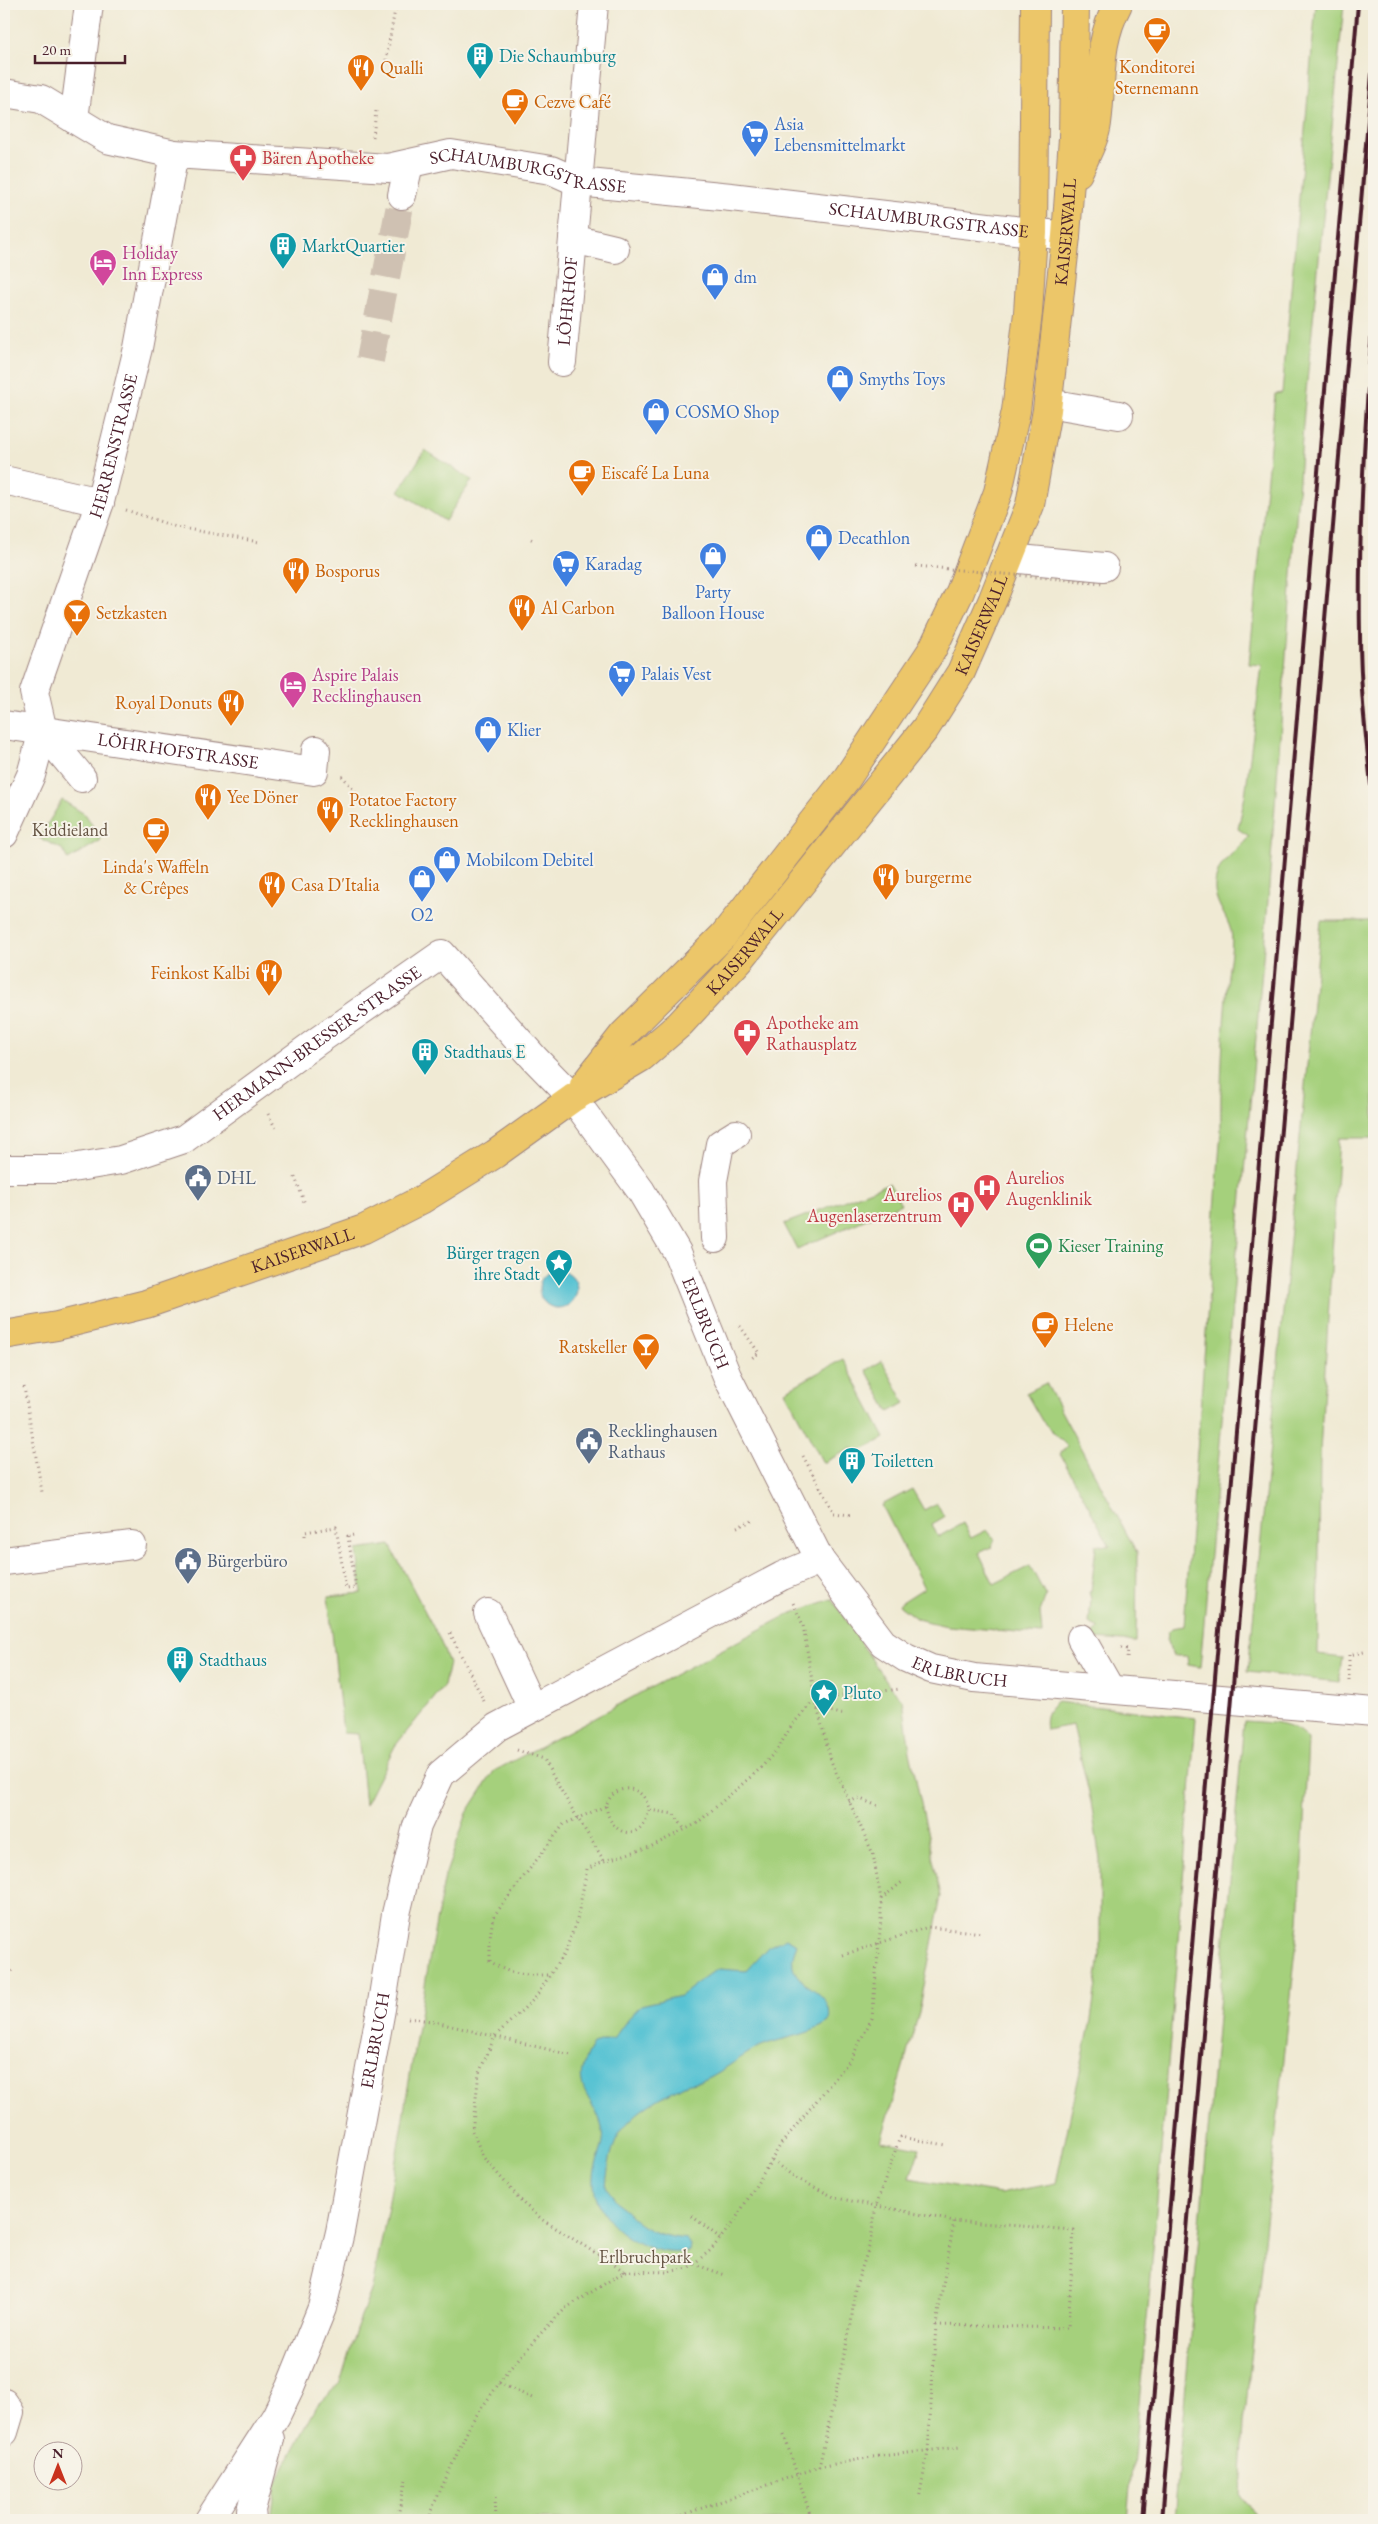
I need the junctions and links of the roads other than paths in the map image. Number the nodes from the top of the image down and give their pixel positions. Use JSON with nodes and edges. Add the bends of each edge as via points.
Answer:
{"nodes":[{"id":1,"x":89,"y":4,"type":"edge"},
{"id":2,"x":594,"y":4,"type":"edge"},
{"id":3,"x":1035,"y":4,"type":"edge"},
{"id":4,"x":1075,"y":4,"type":"edge"},
{"id":5,"x":1118,"y":4,"type":"edge"},
{"id":6,"x":4,"y":93,"type":"edge"},
{"id":7,"x":74,"y":119,"type":"junction"},
{"id":8,"x":174,"y":154,"type":"junction"},
{"id":9,"x":409,"y":164,"type":"junction"},
{"id":10,"x":578,"y":182,"type":"junction"},
{"id":11,"x":402,"y":195,"type":"tunnel mouth"},
{"id":12,"x":1066,"y":203,"type":"junction"},
{"id":13,"x":1033,"y":233,"type":"junction"},
{"id":14,"x":1066,"y":236,"type":"junction"},
{"id":15,"x":573,"y":239,"type":"junction"},
{"id":16,"x":615,"y":249,"type":"dead end"},
{"id":17,"x":562,"y":362,"type":"dead end"},
{"id":18,"x":1048,"y":403,"type":"junction"},
{"id":19,"x":1119,"y":415,"type":"dead end"},
{"id":20,"x":4,"y":480,"type":"edge"},
{"id":21,"x":100,"y":502,"type":"junction"},
{"id":22,"x":1010,"y":558,"type":"junction"},
{"id":23,"x":1104,"y":575,"type":"road end"},
{"id":24,"x":4,"y":725,"type":"edge"},
{"id":25,"x":43,"y":731,"type":"junction"},
{"id":26,"x":315,"y":761,"type":"road end"},
{"id":27,"x":82,"y":778,"type":"dead end"},
{"id":28,"x":4,"y":834,"type":"edge"},
{"id":29,"x":573,"y":1098,"type":"junction"},
{"id":30,"x":736,"y":1134,"type":"dead end"},
{"id":31,"x":4,"y":1169,"type":"edge"},
{"id":32,"x":715,"y":1238,"type":"dead end"},
{"id":33,"x":4,"y":1335,"type":"edge"},
{"id":34,"x":132,"y":1545,"type":"dead end"},
{"id":35,"x":820,"y":1560,"type":"junction"},
{"id":36,"x":4,"y":1561,"type":"edge"},
{"id":37,"x":488,"y":1613,"type":"dead end"},
{"id":38,"x":1081,"y":1638,"type":"dead end"},
{"id":39,"x":1110,"y":1689,"type":"junction"},
{"id":40,"x":532,"y":1708,"type":"junction"},
{"id":41,"x":1374,"y":1712,"type":"edge"},
{"id":42,"x":4,"y":2403,"type":"edge"},
{"id":43,"x":276,"y":2416,"type":"junction"},
{"id":44,"x":4,"y":2432,"type":"edge"},
{"id":45,"x":215,"y":2515,"type":"edge"},
{"id":46,"x":252,"y":2520,"type":"edge"}],
"edges":[{"from":1,"to":7,"type":"street"},
{"from":2,"to":10,"type":"street","name":"LÖHRHOF"},
{"from":3,"to":13,"type":"main road","name":"KAISERWALL"},
{"from":4,"to":12,"type":"main road","name":"KAISERWALL","via":[[1073,138]]},
{"from":5,"to":12,"type":"main road","via":[[1105,31],[1097,125]]},
{"from":6,"to":7,"type":"street","name":"SCHAUMBURGSTRASSE","via":[[41,99]]},
{"from":7,"to":8,"type":"street","name":"SCHAUMBURGSTRASSE","via":[[107,139]]},
{"from":8,"to":9,"type":"street","name":"SCHAUMBURGSTRASSE","via":[[388,168]]},
{"from":8,"to":21,"type":"street","name":"HERRENSTRASSE","via":[[138,348]]},
{"from":9,"to":10,"type":"street","name":"SCHAUMBURGSTRASSE","via":[[451,154],[551,170]]},
{"from":9,"to":11,"type":"street"},
{"from":10,"to":13,"type":"street","name":"SCHAUMBURGSTRASSE"},
{"from":10,"to":15,"type":"street","name":"LÖHRHOF"},
{"from":12,"to":14,"type":"main road","name":"KAISERWALL"},
{"from":13,"to":14,"type":"street","name":"SCHAUMBURGSTRASSE"},
{"from":13,"to":29,"type":"main road","name":"KAISERWALL","via":[[1028,313],[1016,411],[998,492],[960,592],[932,650],[847,778],[723,936],[623,1035]]},
{"from":14,"to":18,"type":"main road","name":"KAISERWALL"},
{"from":15,"to":16,"type":"street","name":"LÖHRHOF"},
{"from":15,"to":17,"type":"street","name":"LÖHRHOF"},
{"from":18,"to":19,"type":"street"},
{"from":18,"to":22,"type":"main road","name":"KAISERWALL","via":[[1030,505]]},
{"from":20,"to":21,"type":"street"},
{"from":21,"to":25,"type":"street","name":"HERRENSTRASSE","via":[[34,692]]},
{"from":22,"to":23,"type":"street"},
{"from":22,"to":29,"type":"main road","name":"KAISERWALL","via":[[961,672],[925,729],[742,957],[680,1024],[642,1057]]},
{"from":24,"to":25,"type":"street","name":"LÖHRHOFSTRASSE"},
{"from":25,"to":26,"type":"street","name":"LÖHRHOFSTRASSE"},
{"from":25,"to":27,"type":"street"},
{"from":25,"to":28,"type":"street","via":[[31,775]]},
{"from":29,"to":31,"type":"street","name":"HERMANN-BRESSER-STRASSE","via":[[442,954],[184,1139],[121,1160],[66,1169]]},
{"from":29,"to":33,"type":"main road","name":"KAISERWALL","via":[[495,1154],[421,1200],[364,1229],[146,1304],[57,1326]]},
{"from":29,"to":35,"type":"street","name":"ERLBRUCH","via":[[642,1191],[677,1252],[727,1376]]},
{"from":30,"to":32,"type":"street","via":[[720,1144],[713,1181]]},
{"from":34,"to":36,"type":"street"},
{"from":35,"to":39,"type":"street","name":"ERLBRUCH","via":[[883,1643],[906,1658],[931,1669],[974,1678]]},
{"from":35,"to":40,"type":"street","name":"ERLBRUCH","via":[[782,1576]]},
{"from":37,"to":40,"type":"street"},
{"from":38,"to":39,"type":"street"},
{"from":39,"to":41,"type":"street","name":"ERLBRUCH"},
{"from":40,"to":43,"type":"street","name":"ERLBRUCH","via":[[497,1727],[441,1774],[417,1826],[396,1914],[342,2222],[322,2308]]},
{"from":42,"to":44,"type":"street","via":[[10,2412]]},
{"from":43,"to":45,"type":"street","name":"ERLBRUCH"},
{"from":43,"to":46,"type":"street","name":"ERLBRUCH","via":[[251,2510]]}]}
